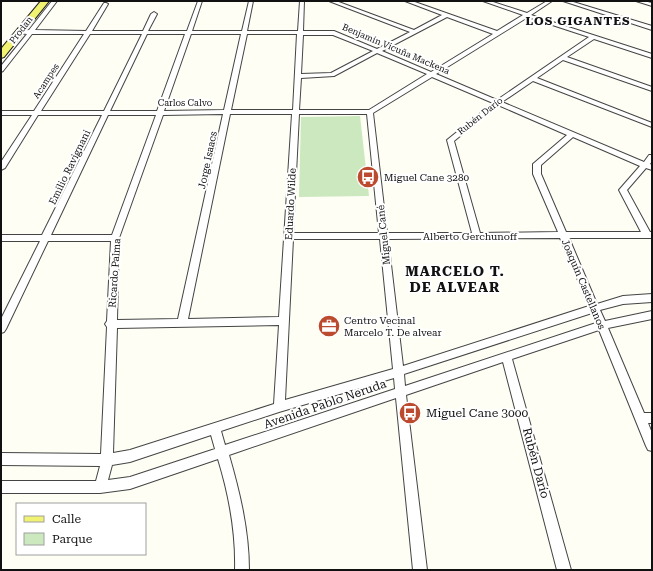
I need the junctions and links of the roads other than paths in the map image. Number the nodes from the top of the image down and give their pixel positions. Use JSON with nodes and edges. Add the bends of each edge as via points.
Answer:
{"nodes":[{"id":1,"x":45,"y":1,"type":"edge"},
{"id":2,"x":55,"y":1,"type":"edge"},
{"id":3,"x":200,"y":1,"type":"edge"},
{"id":4,"x":251,"y":1,"type":"edge"},
{"id":5,"x":302,"y":1,"type":"edge"},
{"id":6,"x":331,"y":1,"type":"edge"},
{"id":7,"x":407,"y":1,"type":"edge"},
{"id":8,"x":485,"y":1,"type":"edge"},
{"id":9,"x":550,"y":1,"type":"edge"},
{"id":10,"x":564,"y":1,"type":"edge"},
{"id":11,"x":638,"y":1,"type":"edge"},
{"id":12,"x":106,"y":4,"type":"dead end"},
{"id":13,"x":652,"y":5,"type":"edge"},
{"id":14,"x":154,"y":14,"type":"dead end"},
{"id":15,"x":526,"y":14,"type":"junction"},
{"id":16,"x":447,"y":15,"type":"junction"},
{"id":17,"x":652,"y":28,"type":"edge"},
{"id":18,"x":19,"y":32,"type":"junction"},
{"id":19,"x":88,"y":32,"type":"junction"},
{"id":20,"x":145,"y":32,"type":"junction"},
{"id":21,"x":189,"y":32,"type":"junction"},
{"id":22,"x":244,"y":32,"type":"junction"},
{"id":23,"x":300,"y":32,"type":"junction"},
{"id":24,"x":415,"y":32,"type":"junction"},
{"id":25,"x":497,"y":32,"type":"junction"},
{"id":26,"x":31,"y":33,"type":"junction"},
{"id":27,"x":593,"y":37,"type":"junction"},
{"id":28,"x":378,"y":51,"type":"junction"},
{"id":29,"x":1,"y":55,"type":"edge"},
{"id":30,"x":652,"y":56,"type":"edge"},
{"id":31,"x":563,"y":58,"type":"junction"},
{"id":32,"x":1,"y":70,"type":"edge"},
{"id":33,"x":431,"y":73,"type":"junction"},
{"id":34,"x":298,"y":76,"type":"junction"},
{"id":35,"x":533,"y":79,"type":"junction"},
{"id":36,"x":652,"y":89,"type":"edge"},
{"id":37,"x":498,"y":102,"type":"junction"},
{"id":38,"x":107,"y":112,"type":"junction"},
{"id":39,"x":160,"y":112,"type":"junction"},
{"id":40,"x":227,"y":112,"type":"junction"},
{"id":41,"x":296,"y":112,"type":"junction"},
{"id":42,"x":370,"y":112,"type":"junction"},
{"id":43,"x":1,"y":113,"type":"edge"},
{"id":44,"x":36,"y":113,"type":"junction"},
{"id":45,"x":652,"y":125,"type":"edge"},
{"id":46,"x":572,"y":134,"type":"junction"},
{"id":47,"x":652,"y":157,"type":"edge"},
{"id":48,"x":648,"y":167,"type":"edge"},
{"id":49,"x":1,"y":168,"type":"edge"},
{"id":50,"x":650,"y":235,"type":"edge"},
{"id":51,"x":289,"y":236,"type":"junction"},
{"id":52,"x":383,"y":236,"type":"junction"},
{"id":53,"x":477,"y":236,"type":"junction"},
{"id":54,"x":563,"y":236,"type":"junction"},
{"id":55,"x":1,"y":238,"type":"edge"},
{"id":56,"x":45,"y":238,"type":"junction"},
{"id":57,"x":115,"y":238,"type":"junction"},
{"id":58,"x":652,"y":298,"type":"edge"},
{"id":59,"x":595,"y":307,"type":"junction"},
{"id":60,"x":652,"y":315,"type":"edge"},
{"id":61,"x":284,"y":321,"type":"junction"},
{"id":62,"x":182,"y":323,"type":"junction"},
{"id":63,"x":110,"y":324,"type":"junction"},
{"id":64,"x":602,"y":325,"type":"junction"},
{"id":65,"x":1,"y":329,"type":"edge"},
{"id":66,"x":507,"y":357,"type":"junction"},
{"id":67,"x":398,"y":372,"type":"junction"},
{"id":68,"x":401,"y":392,"type":"junction"},
{"id":69,"x":279,"y":407,"type":"junction"},
{"id":70,"x":640,"y":418,"type":"junction"},
{"id":71,"x":652,"y":418,"type":"edge"},
{"id":72,"x":214,"y":428,"type":"junction"},
{"id":73,"x":652,"y":446,"type":"edge"},
{"id":74,"x":223,"y":452,"type":"junction"},
{"id":75,"x":1,"y":459,"type":"edge"},
{"id":76,"x":107,"y":460,"type":"junction"},
{"id":77,"x":1,"y":487,"type":"edge"},
{"id":78,"x":100,"y":487,"type":"junction"},
{"id":79,"x":242,"y":570,"type":"edge"},
{"id":80,"x":420,"y":570,"type":"edge"},
{"id":81,"x":564,"y":570,"type":"edge"}],
"edges":[{"from":1,"to":18,"type":"main road"},
{"from":2,"to":26,"type":"street","name":"Prodan"},
{"from":3,"to":21,"type":"street","name":"Ricardo Palma"},
{"from":4,"to":22,"type":"street","name":"Jorge Isaacs"},
{"from":5,"to":23,"type":"street","name":"Eduardo Wilde"},
{"from":6,"to":24,"type":"street"},
{"from":7,"to":16,"type":"street"},
{"from":8,"to":15,"type":"street"},
{"from":9,"to":15,"type":"street"},
{"from":10,"to":17,"type":"street"},
{"from":11,"to":13,"type":"street"},
{"from":12,"to":19,"type":"street","name":"Acampes"},
{"from":14,"to":20,"type":"street","name":"Emilio Ravignani"},
{"from":15,"to":25,"type":"street"},
{"from":15,"to":27,"type":"street"},
{"from":16,"to":24,"type":"street"},
{"from":16,"to":25,"type":"street"},
{"from":18,"to":26,"type":"street","name":"Benjamín Vicuña Mackena"},
{"from":18,"to":29,"type":"main road"},
{"from":19,"to":20,"type":"street","name":"Benjamín Vicuña Mackena"},
{"from":19,"to":26,"type":"street","name":"Benjamín Vicuña Mackena"},
{"from":19,"to":44,"type":"street","name":"Acampes"},
{"from":20,"to":21,"type":"street","name":"Benjamín Vicuña Mackena"},
{"from":20,"to":38,"type":"street","name":"Emilio Ravignani"},
{"from":21,"to":22,"type":"street","name":"Benjamín Vicuña Mackena"},
{"from":21,"to":39,"type":"street","name":"Ricardo Palma"},
{"from":22,"to":23,"type":"street","name":"Benjamín Vicuña Mackena"},
{"from":22,"to":40,"type":"street","name":"Jorge Isaacs"},
{"from":23,"to":28,"type":"street","name":"Benjamín Vicuña Mackena","via":[[334,33]]},
{"from":23,"to":34,"type":"street","name":"Eduardo Wilde"},
{"from":24,"to":28,"type":"street"},
{"from":25,"to":33,"type":"street"},
{"from":26,"to":32,"type":"street","name":"Prodan"},
{"from":27,"to":30,"type":"street"},
{"from":27,"to":31,"type":"street","name":"Rubén Darío"},
{"from":28,"to":33,"type":"street","name":"Benjamín Vicuña Mackena"},
{"from":28,"to":34,"type":"street","via":[[332,75]]},
{"from":31,"to":35,"type":"street","name":"Rubén Darío"},
{"from":31,"to":36,"type":"street"},
{"from":33,"to":37,"type":"street","name":"Benjamín Vicuña Mackena"},
{"from":33,"to":42,"type":"street"},
{"from":34,"to":41,"type":"street","name":"Eduardo Wilde"},
{"from":35,"to":37,"type":"street","name":"Rubén Darío"},
{"from":35,"to":45,"type":"street"},
{"from":37,"to":46,"type":"street","name":"Benjamín Vicuña Mackena"},
{"from":37,"to":53,"type":"street","name":"Rubén Darío","via":[[451,138],[450,142]]},
{"from":38,"to":39,"type":"street","name":"Carlos Calvo"},
{"from":38,"to":44,"type":"street","name":"Carlos Calvo"},
{"from":38,"to":56,"type":"street","name":"Emilio Ravignani"},
{"from":39,"to":40,"type":"street","name":"Carlos Calvo"},
{"from":39,"to":57,"type":"street","name":"Ricardo Palma"},
{"from":40,"to":41,"type":"street","name":"Carlos Calvo"},
{"from":40,"to":62,"type":"street","name":"Jorge Isaacs"},
{"from":41,"to":42,"type":"street","name":"Carlos Calvo"},
{"from":41,"to":51,"type":"street","name":"Eduardo Wilde"},
{"from":42,"to":52,"type":"street","name":"Miguel Cané"},
{"from":43,"to":44,"type":"street","name":"Carlos Calvo"},
{"from":44,"to":49,"type":"street","name":"Acampes"},
{"from":46,"to":48,"type":"street","name":"Benjamín Vicuña Mackena"},
{"from":46,"to":54,"type":"street","name":"Joaquín Castellanos","via":[[537,164],[536,169]]},
{"from":47,"to":48,"type":"street"},
{"from":48,"to":50,"type":"street","via":[[623,190]]},
{"from":50,"to":54,"type":"street","name":"Alberto Gerchunoff"},
{"from":51,"to":52,"type":"street","name":"Alberto Gerchunoff"},
{"from":51,"to":61,"type":"street","name":"Eduardo Wilde"},
{"from":52,"to":53,"type":"street","name":"Alberto Gerchunoff"},
{"from":52,"to":67,"type":"street","name":"Miguel Cané"},
{"from":53,"to":54,"type":"street","name":"Alberto Gerchunoff"},
{"from":54,"to":59,"type":"street","name":"Joaquín Castellanos"},
{"from":55,"to":56,"type":"street"},
{"from":56,"to":57,"type":"street"},
{"from":56,"to":65,"type":"street","name":"Emilio Ravignani"},
{"from":57,"to":63,"type":"street","name":"Ricardo Palma"},
{"from":58,"to":59,"type":"street","name":"Avenida Pablo Neruda","via":[[623,300]]},
{"from":59,"to":64,"type":"street","name":"Joaquín Castellanos"},
{"from":59,"to":67,"type":"street","name":"Avenida Pablo Neruda"},
{"from":60,"to":64,"type":"street","name":"Avenida Pablo Neruda"},
{"from":61,"to":62,"type":"street"},
{"from":61,"to":69,"type":"street","name":"Eduardo Wilde"},
{"from":62,"to":63,"type":"street"},
{"from":63,"to":76,"type":"street","name":"Ricardo Palma"},
{"from":64,"to":66,"type":"street","name":"Avenida Pablo Neruda"},
{"from":64,"to":70,"type":"street","name":"Joaquín Castellanos"},
{"from":66,"to":68,"type":"street","name":"Avenida Pablo Neruda"},
{"from":66,"to":81,"type":"street","name":"Rubén Darío"},
{"from":67,"to":68,"type":"street","name":"Miguel Cané"},
{"from":67,"to":69,"type":"street","name":"Avenida Pablo Neruda"},
{"from":68,"to":74,"type":"street","name":"Avenida Pablo Neruda"},
{"from":68,"to":80,"type":"street","name":"Miguel Cané"},
{"from":69,"to":72,"type":"street","name":"Avenida Pablo Neruda"},
{"from":70,"to":71,"type":"street"},
{"from":70,"to":73,"type":"street","name":"Joaquín Castellanos"},
{"from":72,"to":74,"type":"street"},
{"from":72,"to":76,"type":"street","name":"Avenida Pablo Neruda","via":[[130,456]]},
{"from":74,"to":78,"type":"street","name":"Avenida Pablo Neruda","via":[[130,483]]},
{"from":74,"to":79,"type":"street","via":[[242,536]]},
{"from":75,"to":76,"type":"street","name":"Avenida Pablo Neruda"},
{"from":76,"to":78,"type":"street","name":"Ricardo Palma"},
{"from":77,"to":78,"type":"street","name":"Avenida Pablo Neruda"}]}
